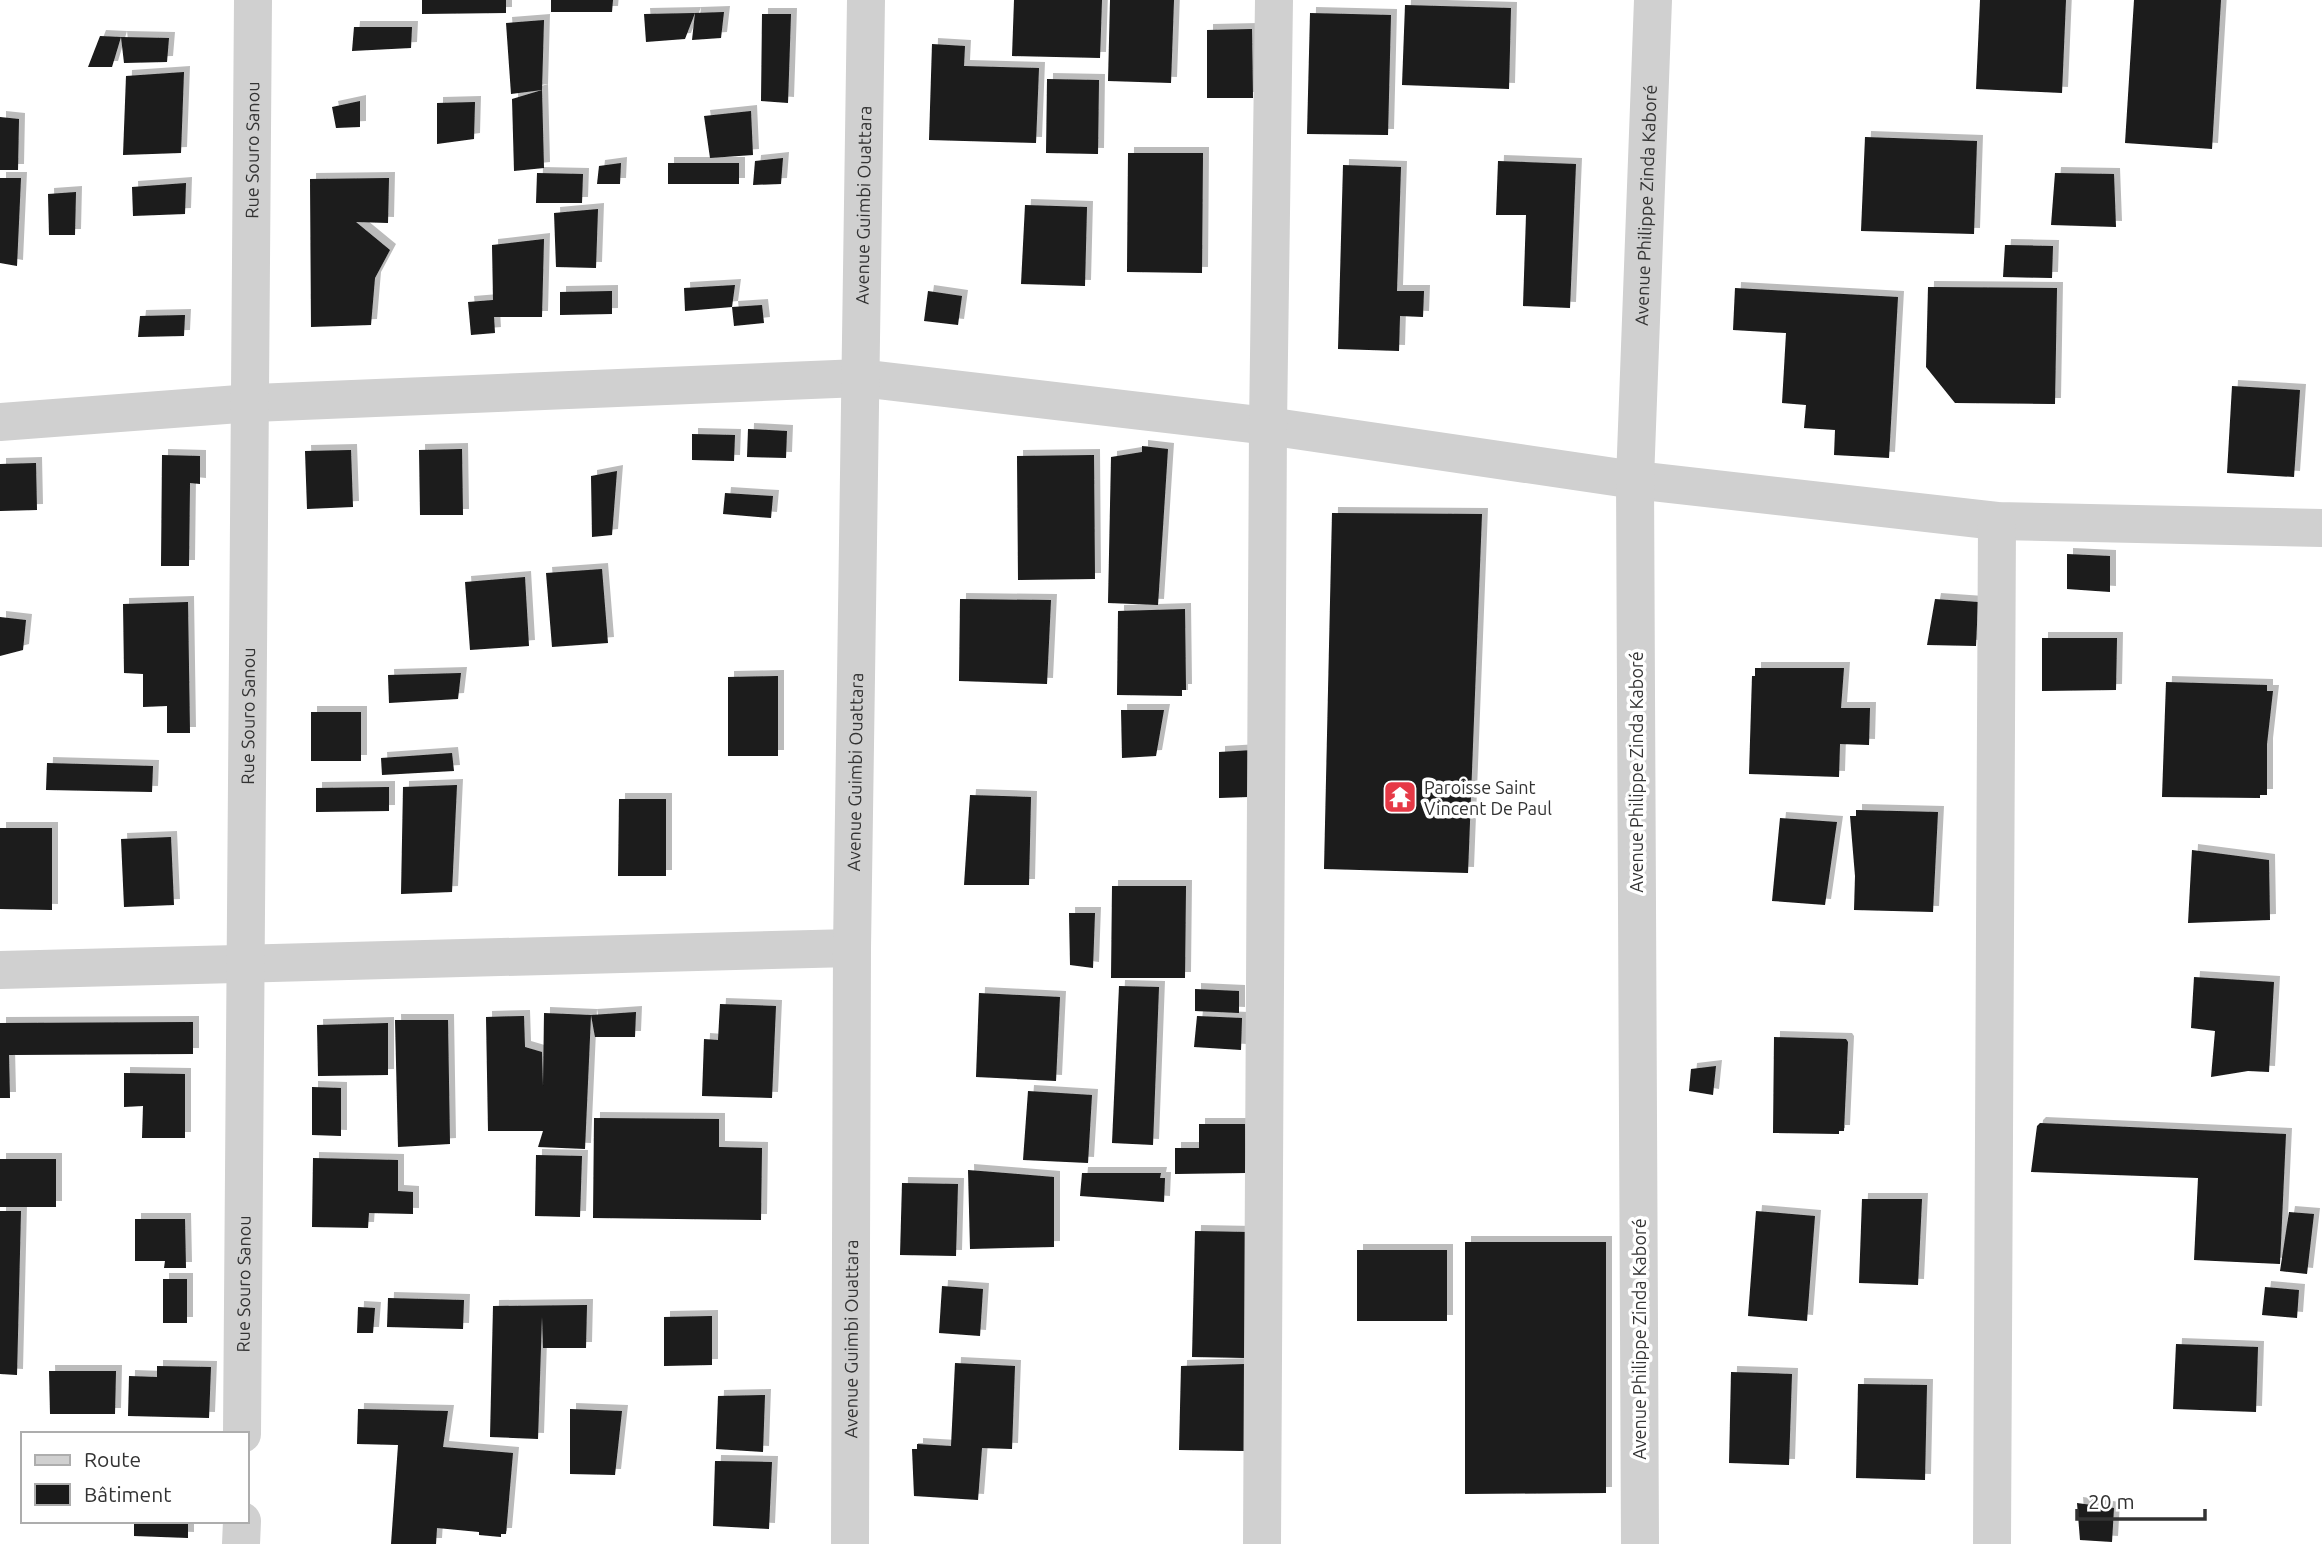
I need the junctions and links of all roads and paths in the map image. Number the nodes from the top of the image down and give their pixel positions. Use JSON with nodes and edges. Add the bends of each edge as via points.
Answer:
{"nodes":[{"id":1,"x":253,"y":0,"type":"edge"},
{"id":2,"x":866,"y":0,"type":"edge"},
{"id":3,"x":1274,"y":0,"type":"edge"},
{"id":4,"x":1653,"y":0,"type":"edge"},
{"id":5,"x":860,"y":378,"type":"junction"},
{"id":6,"x":252,"y":402,"type":"junction"},
{"id":7,"x":0,"y":422,"type":"edge"},
{"id":8,"x":1268,"y":426,"type":"junction"},
{"id":9,"x":1635,"y":480,"type":"junction"},
{"id":10,"x":1997,"y":521,"type":"junction"},
{"id":11,"x":2322,"y":528,"type":"edge"},
{"id":12,"x":852,"y":948,"type":"junction"},
{"id":13,"x":244,"y":965,"type":"junction"},
{"id":14,"x":0,"y":970,"type":"edge"},
{"id":15,"x":242,"y":1432,"type":"edge"},
{"id":16,"x":242,"y":1523,"type":"edge"},
{"id":17,"x":242,"y":1544,"type":"edge"},
{"id":18,"x":850,"y":1544,"type":"edge"},
{"id":19,"x":1262,"y":1544,"type":"edge"},
{"id":20,"x":1640,"y":1544,"type":"edge"},
{"id":21,"x":1992,"y":1544,"type":"edge"}],
"edges":[{"from":1,"to":6,"type":"street","name":"Rue Souro Sanou"},
{"from":2,"to":5,"type":"street","name":"Avenue Guimbi Ouattara"},
{"from":3,"to":8,"type":"street"},
{"from":4,"to":9,"type":"street","name":"Avenue Philippe Zinda Kaboré"},
{"from":5,"to":6,"type":"street"},
{"from":5,"to":8,"type":"street"},
{"from":5,"to":12,"type":"street","name":"Avenue Guimbi Ouattara"},
{"from":6,"to":7,"type":"street"},
{"from":6,"to":13,"type":"street","name":"Rue Souro Sanou"},
{"from":8,"to":9,"type":"street"},
{"from":8,"to":19,"type":"street"},
{"from":9,"to":10,"type":"street"},
{"from":9,"to":20,"type":"street","name":"Avenue Philippe Zinda Kaboré"},
{"from":10,"to":11,"type":"street"},
{"from":10,"to":21,"type":"street"},
{"from":12,"to":13,"type":"street"},
{"from":12,"to":18,"type":"street","name":"Avenue Guimbi Ouattara"},
{"from":13,"to":14,"type":"street"},
{"from":13,"to":15,"type":"street","name":"Rue Souro Sanou"},
{"from":16,"to":17,"type":"street"}]}
